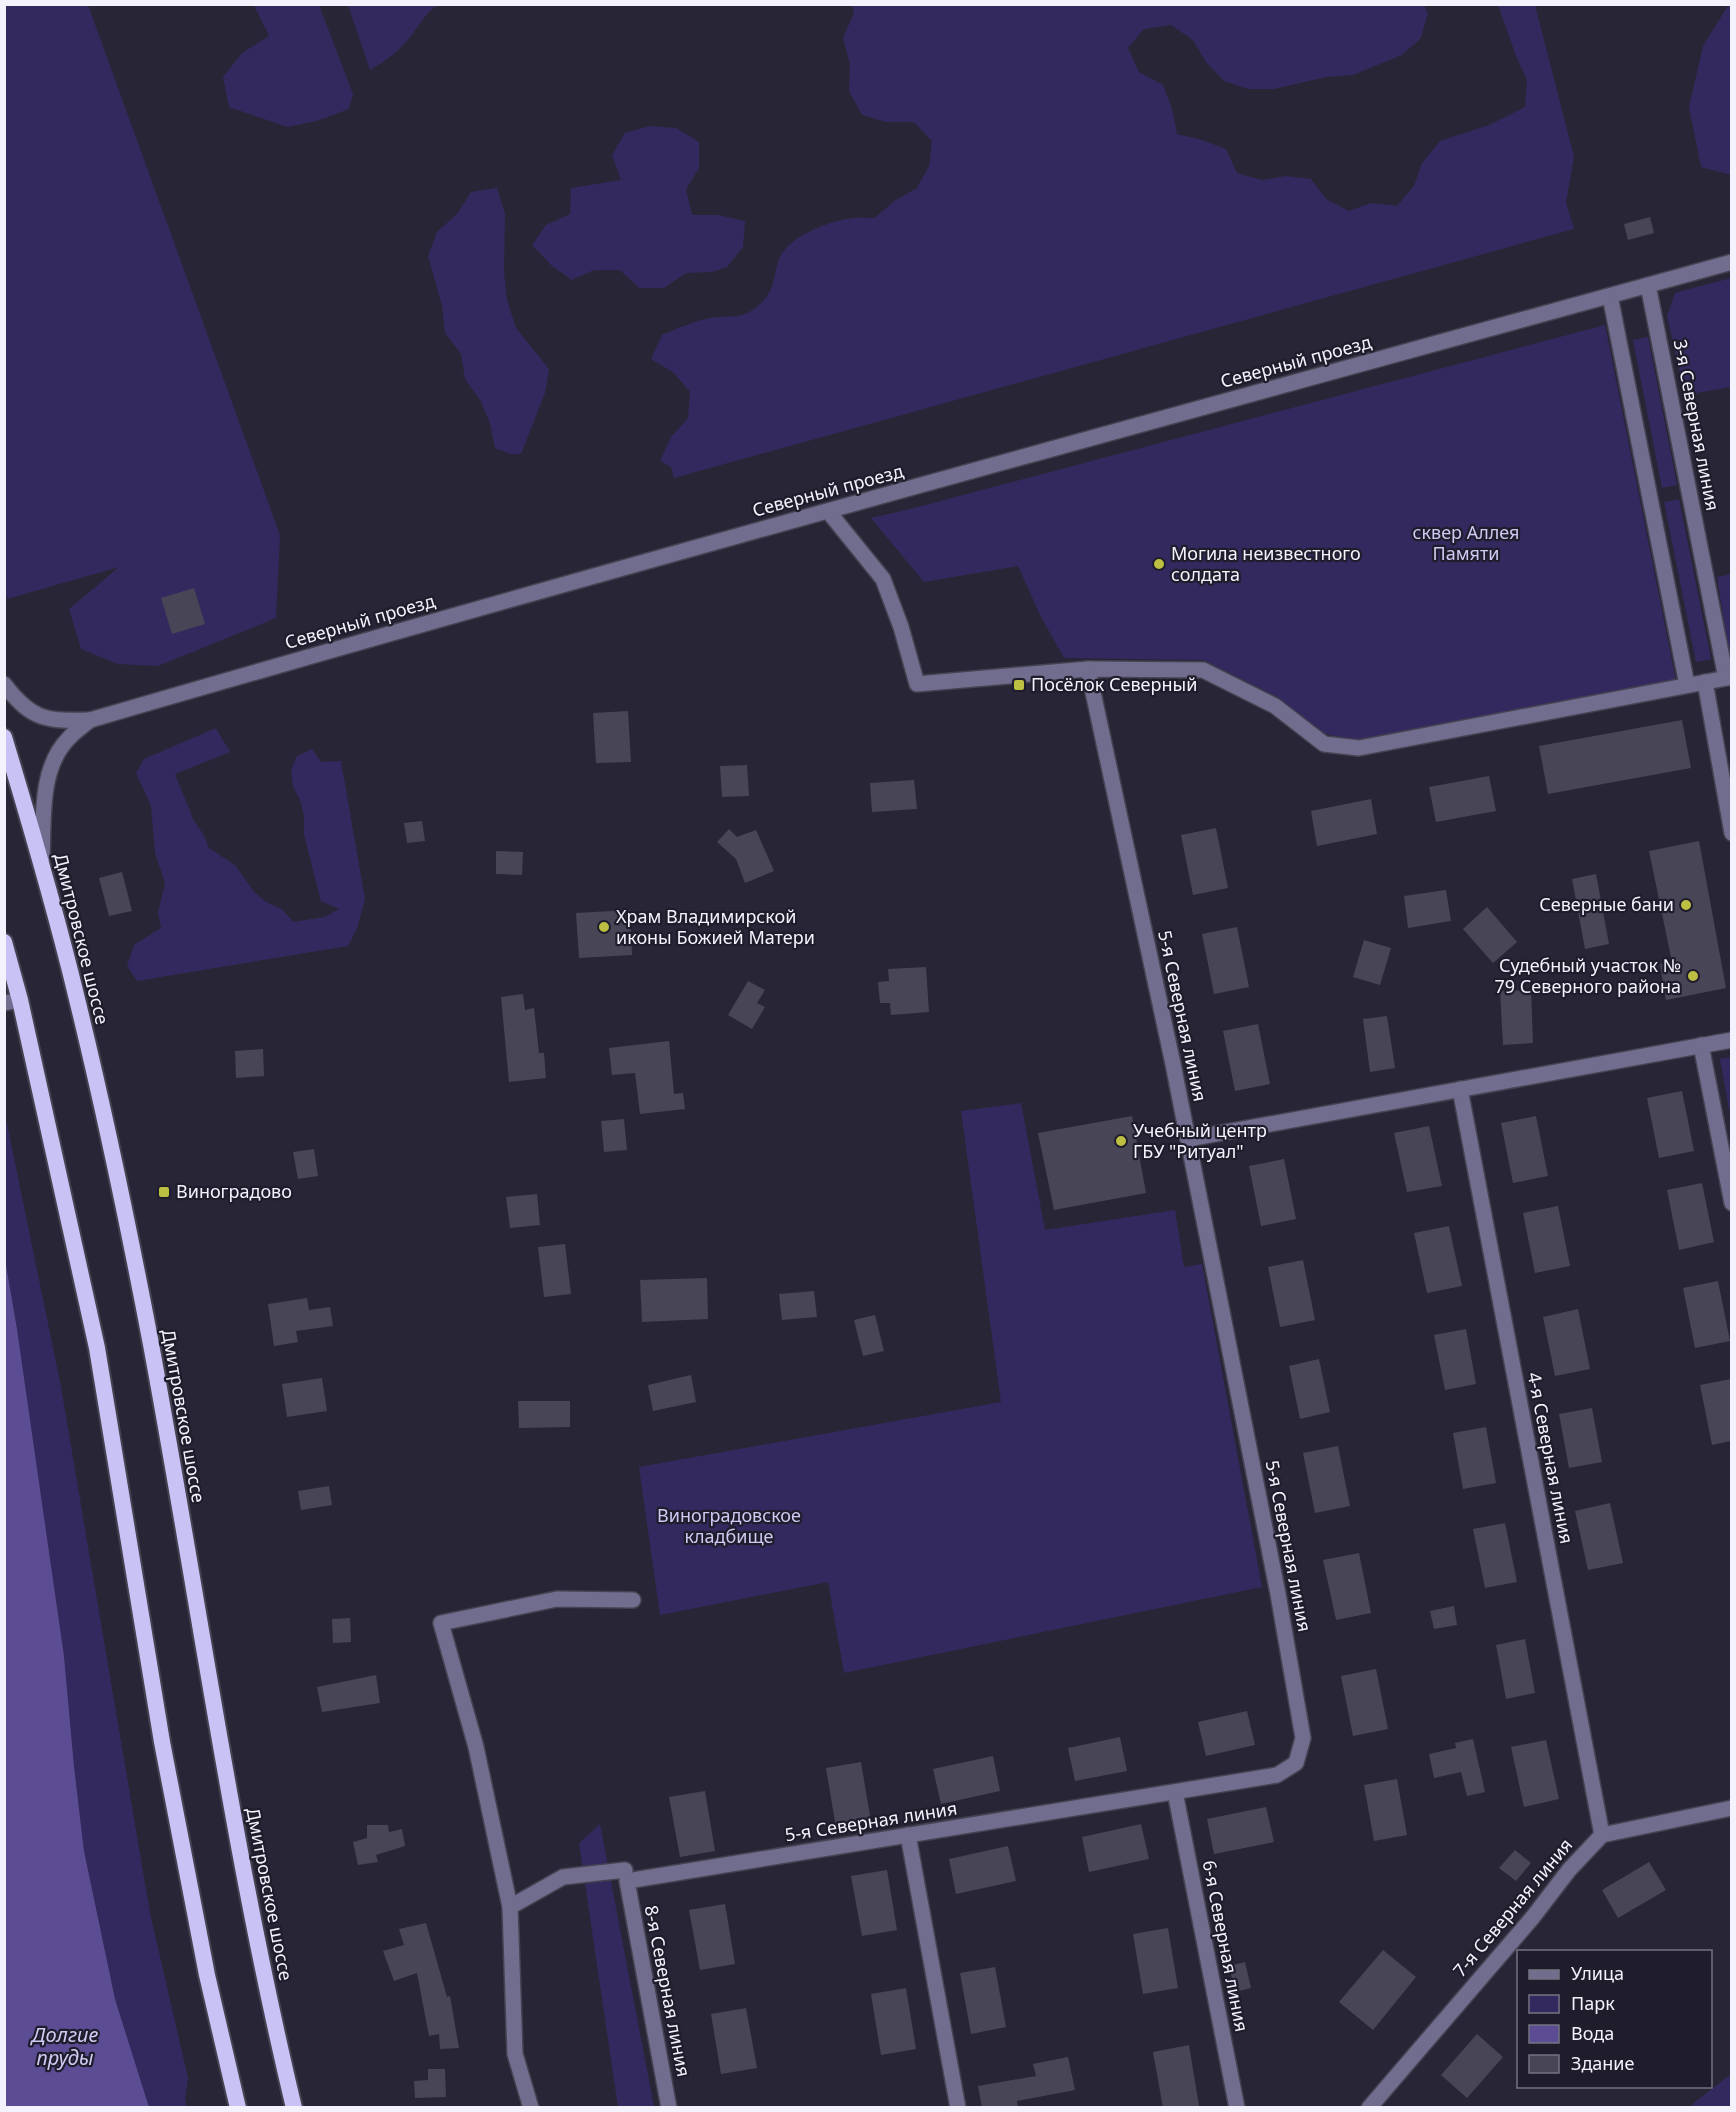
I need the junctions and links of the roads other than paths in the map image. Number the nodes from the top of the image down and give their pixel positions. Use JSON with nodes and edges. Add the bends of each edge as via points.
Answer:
{"nodes":[{"id":1,"x":1731,"y":262,"type":"edge"},
{"id":2,"x":1648,"y":285,"type":"junction"},
{"id":3,"x":1610,"y":296,"type":"junction"},
{"id":4,"x":828,"y":511,"type":"junction"},
{"id":5,"x":1088,"y":669,"type":"junction"},
{"id":6,"x":1729,"y":677,"type":"edge"},
{"id":7,"x":1705,"y":682,"type":"junction"},
{"id":8,"x":4,"y":684,"type":"edge"},
{"id":9,"x":1687,"y":685,"type":"junction"},
{"id":10,"x":90,"y":720,"type":"junction"},
{"id":11,"x":4,"y":737,"type":"edge"},
{"id":12,"x":1731,"y":833,"type":"edge"},
{"id":13,"x":42,"y":864,"type":"junction"},
{"id":14,"x":4,"y":942,"type":"edge"},
{"id":15,"x":12,"y":1001,"type":"edge"},
{"id":16,"x":1731,"y":1040,"type":"edge"},
{"id":17,"x":1701,"y":1045,"type":"junction"},
{"id":18,"x":1460,"y":1089,"type":"junction"},
{"id":19,"x":1188,"y":1139,"type":"junction"},
{"id":20,"x":1731,"y":1203,"type":"edge"},
{"id":21,"x":633,"y":1600,"type":"dead end"},
{"id":22,"x":1175,"y":1792,"type":"junction"},
{"id":23,"x":1731,"y":1808,"type":"edge"},
{"id":24,"x":908,"y":1835,"type":"junction"},
{"id":25,"x":1602,"y":1835,"type":"junction"},
{"id":26,"x":626,"y":1875,"type":"junction"},
{"id":27,"x":510,"y":1907,"type":"junction"},
{"id":28,"x":238,"y":2108,"type":"edge"},
{"id":29,"x":294,"y":2108,"type":"edge"},
{"id":30,"x":531,"y":2108,"type":"edge"},
{"id":31,"x":669,"y":2108,"type":"edge"},
{"id":32,"x":958,"y":2108,"type":"edge"},
{"id":33,"x":1237,"y":2108,"type":"edge"},
{"id":34,"x":1369,"y":2108,"type":"edge"}],
"edges":[{"from":1,"to":2,"type":"street","name":"Северный проезд"},
{"from":2,"to":3,"type":"street","name":"Северный проезд"},
{"from":2,"to":6,"type":"street","name":"3-я Северная линия"},
{"from":3,"to":4,"type":"street","name":"Северный проезд"},
{"from":3,"to":9,"type":"street"},
{"from":4,"to":5,"type":"street","via":[[883,579],[917,684]]},
{"from":4,"to":10,"type":"street","name":"Северный проезд"},
{"from":5,"to":9,"type":"street","via":[[1203,670],[1275,706],[1324,744],[1359,748]]},
{"from":5,"to":19,"type":"street","name":"5-я Северная линия"},
{"from":6,"to":7,"type":"street"},
{"from":7,"to":9,"type":"street"},
{"from":7,"to":12,"type":"street"},
{"from":8,"to":10,"type":"street","via":[[40,717]]},
{"from":10,"to":13,"type":"street","name":"Северный проезд","via":[[68,739],[49,774]]},
{"from":11,"to":13,"type":"highway","name":"Дмитровское шоссе"},
{"from":13,"to":29,"type":"highway","name":"Дмитровское шоссе","via":[[76,995],[150,1339],[248,1899]]},
{"from":14,"to":15,"type":"highway"},
{"from":15,"to":28,"type":"highway","via":[[97,1348],[165,1754],[207,1975]]},
{"from":16,"to":17,"type":"street"},
{"from":17,"to":18,"type":"street"},
{"from":17,"to":20,"type":"street"},
{"from":18,"to":19,"type":"street"},
{"from":18,"to":25,"type":"street","name":"4-я Северная линия"},
{"from":19,"to":22,"type":"street","name":"5-я Северная линия","via":[[1303,1738],[1296,1763],[1277,1775]]},
{"from":21,"to":27,"type":"street","via":[[558,1599],[441,1623],[476,1747]]},
{"from":22,"to":24,"type":"street","name":"5-я Северная линия"},
{"from":22,"to":33,"type":"street","name":"6-я Северная линия"},
{"from":23,"to":25,"type":"street"},
{"from":24,"to":26,"type":"street","name":"5-я Северная линия"},
{"from":24,"to":32,"type":"street"},
{"from":25,"to":34,"type":"street","name":"7-я Северная линия"},
{"from":26,"to":27,"type":"street","name":"5-я Северная линия","via":[[563,1878]]},
{"from":26,"to":31,"type":"street","name":"8-я Северная линия"},
{"from":27,"to":30,"type":"street","via":[[515,2054]]}]}
